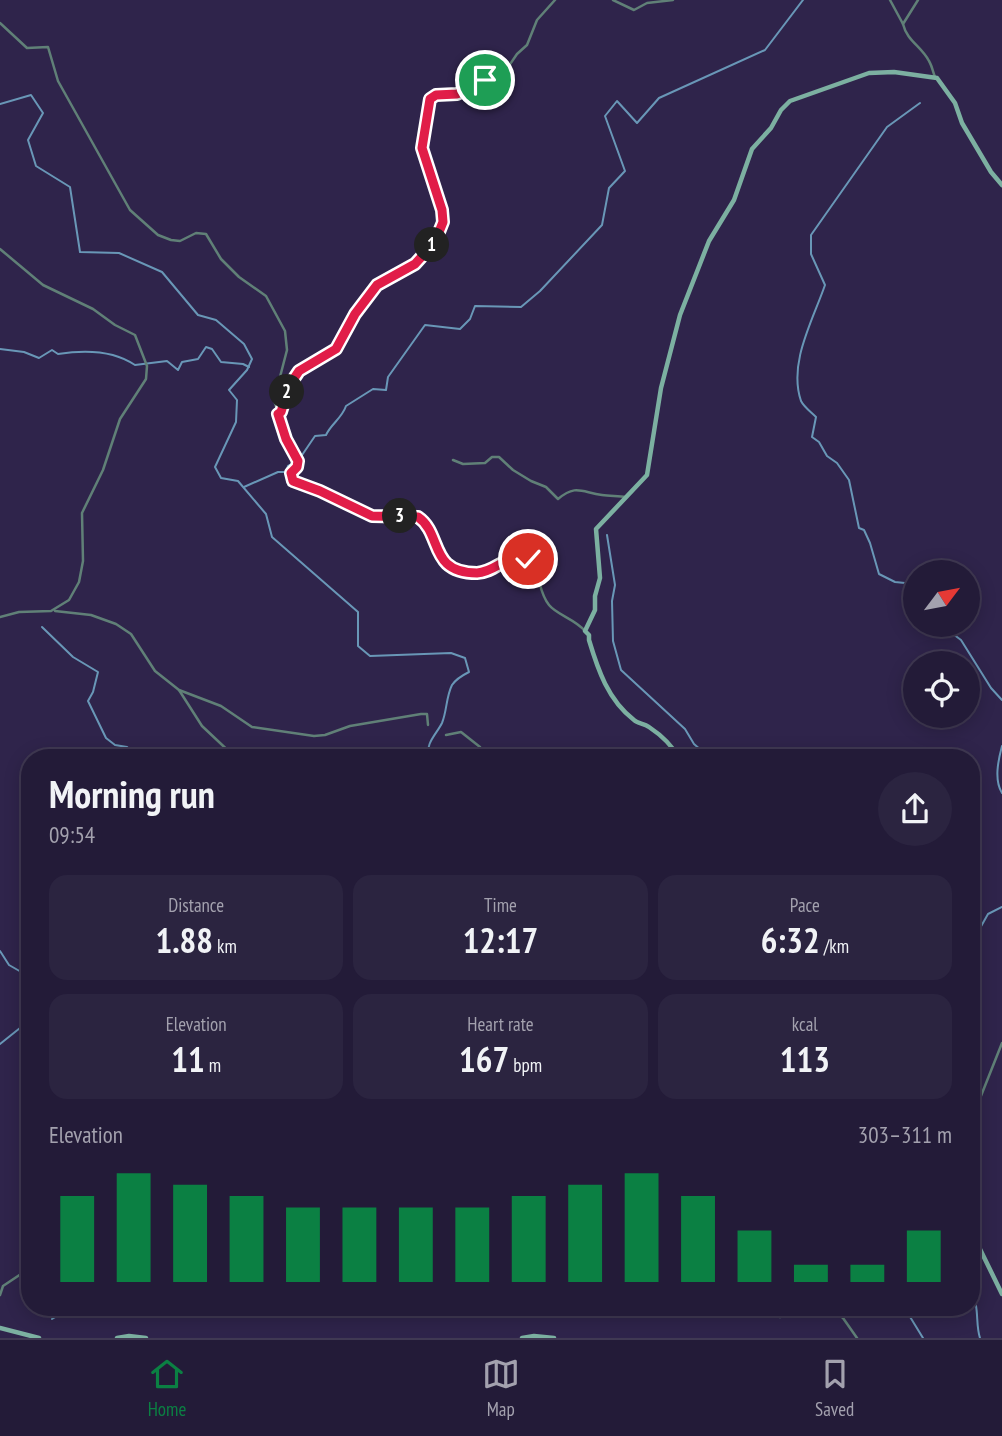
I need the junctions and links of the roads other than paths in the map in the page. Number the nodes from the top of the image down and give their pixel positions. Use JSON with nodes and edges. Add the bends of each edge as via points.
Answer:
{"nodes":[{"id":1,"x":555,"y":0,"type":"edge"},
{"id":2,"x":613,"y":0,"type":"edge"},
{"id":3,"x":673,"y":0,"type":"edge"},
{"id":4,"x":890,"y":0,"type":"edge"},
{"id":5,"x":918,"y":0,"type":"edge"},
{"id":6,"x":0,"y":23,"type":"edge"},
{"id":7,"x":903,"y":24,"type":"junction"},
{"id":8,"x":935,"y":78,"type":"junction"},
{"id":9,"x":1002,"y":185,"type":"edge"},
{"id":10,"x":0,"y":249,"type":"edge"},
{"id":11,"x":278,"y":414,"type":"junction"},
{"id":12,"x":453,"y":460,"type":"dead end"},
{"id":13,"x":626,"y":497,"type":"junction"},
{"id":14,"x":51,"y":611,"type":"junction"},
{"id":15,"x":0,"y":617,"type":"edge"},
{"id":16,"x":585,"y":631,"type":"junction"},
{"id":17,"x":179,"y":690,"type":"junction"},
{"id":18,"x":428,"y":725,"type":"dead end"},
{"id":19,"x":446,"y":735,"type":"dead end"},
{"id":20,"x":226,"y":749,"type":"edge"},
{"id":21,"x":480,"y":749,"type":"edge"},
{"id":22,"x":673,"y":749,"type":"edge"},
{"id":23,"x":1002,"y":1043,"type":"edge"},
{"id":24,"x":980,"y":1097,"type":"edge"},
{"id":25,"x":980,"y":1249,"type":"edge"},
{"id":26,"x":21,"y":1274,"type":"edge"},
{"id":27,"x":1002,"y":1294,"type":"edge"},
{"id":28,"x":0,"y":1295,"type":"edge"},
{"id":29,"x":840,"y":1316,"type":"edge"},
{"id":30,"x":0,"y":1328,"type":"edge"},
{"id":31,"x":39,"y":1338,"type":"edge"},
{"id":32,"x":117,"y":1338,"type":"edge"},
{"id":33,"x":146,"y":1338,"type":"edge"},
{"id":34,"x":522,"y":1338,"type":"edge"},
{"id":35,"x":554,"y":1338,"type":"edge"},
{"id":36,"x":857,"y":1338,"type":"edge"}],
"edges":[{"from":1,"to":11,"type":"street","via":[[537,20],[527,46],[499,77],[430,99],[422,148],[442,210],[443,222],[435,242],[415,264],[377,285],[336,349],[299,371]]},
{"from":2,"to":3,"type":"street","via":[[635,10],[647,3]]},
{"from":4,"to":7,"type":"street"},
{"from":5,"to":7,"type":"street"},
{"from":6,"to":11,"type":"street","via":[[27,48],[48,47],[58,81],[123,200],[141,222],[171,240],[206,234],[221,259],[266,296],[288,342],[275,396]]},
{"from":7,"to":8,"type":"street","via":[[906,35],[929,61]]},
{"from":8,"to":9,"type":"street","via":[[955,103],[962,123]]},
{"from":8,"to":13,"type":"street","via":[[869,73],[798,96],[784,106],[754,144],[734,200],[709,241],[676,326],[649,470]]},
{"from":10,"to":14,"type":"street","via":[[43,285],[135,335],[147,366],[146,379],[120,419],[82,513],[79,582],[69,600]]},
{"from":11,"to":16,"type":"street","via":[[298,461],[291,473],[293,481],[372,516],[418,517],[440,556],[456,569],[482,572],[508,559],[528,559],[538,571],[550,607]]},
{"from":12,"to":13,"type":"street","via":[[485,463],[499,457],[558,499],[579,489]]},
{"from":13,"to":16,"type":"street","via":[[596,529],[600,578],[595,610]]},
{"from":14,"to":15,"type":"street","via":[[19,611]]},
{"from":14,"to":17,"type":"street","via":[[91,615],[116,624],[131,634],[155,671]]},
{"from":16,"to":22,"type":"street","via":[[600,677],[613,696],[633,720],[647,725]]},
{"from":17,"to":18,"type":"street","via":[[221,706],[252,727],[301,736],[421,715],[427,715]]},
{"from":17,"to":20,"type":"street","via":[[202,726]]},
{"from":19,"to":21,"type":"street","via":[[461,732]]},
{"from":23,"to":24,"type":"street"},
{"from":25,"to":27,"type":"street"},
{"from":26,"to":28,"type":"street","via":[[3,1286]]},
{"from":29,"to":36,"type":"street"},
{"from":30,"to":31,"type":"street"},
{"from":32,"to":33,"type":"street"},
{"from":34,"to":35,"type":"street"}]}
